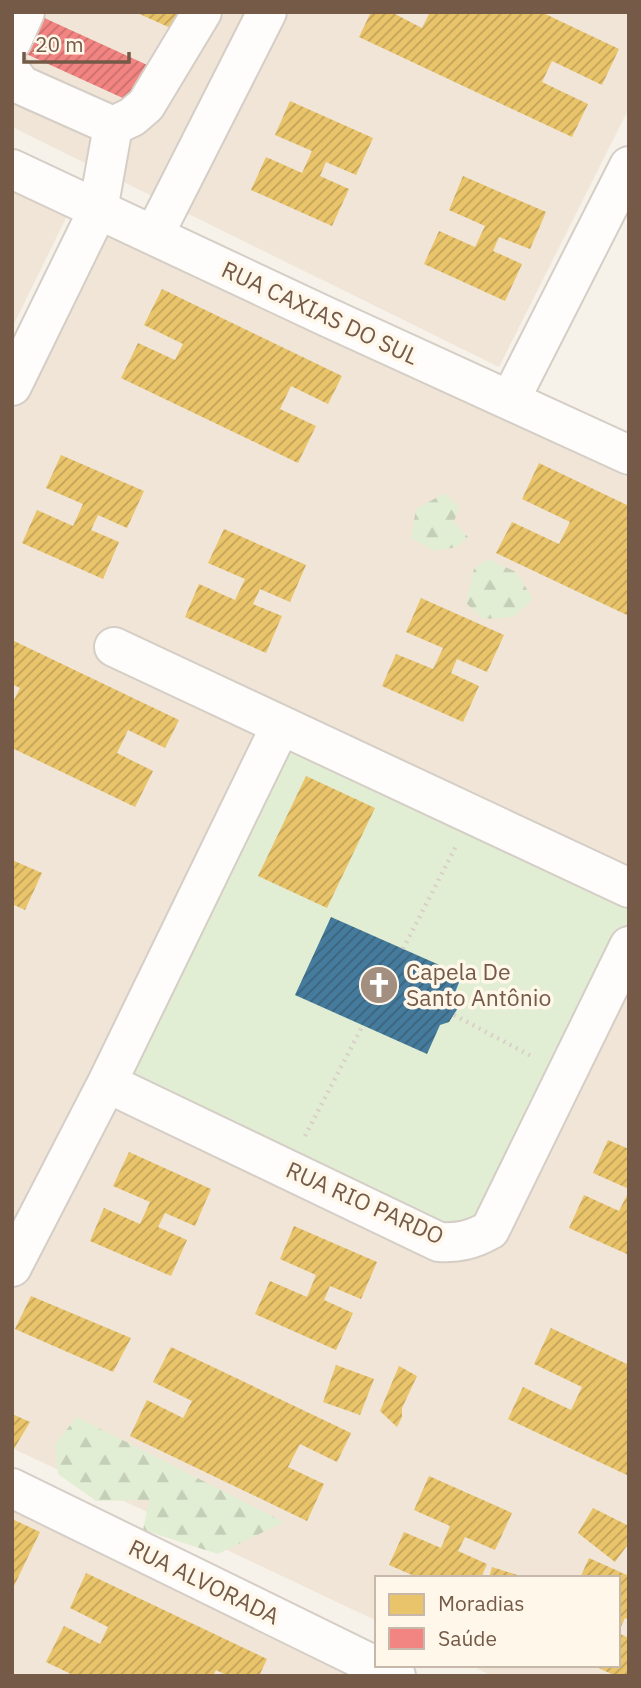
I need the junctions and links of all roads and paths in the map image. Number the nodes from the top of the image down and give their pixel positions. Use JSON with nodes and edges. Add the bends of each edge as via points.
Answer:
{"nodes":[{"id":1,"x":25,"y":12,"type":"edge"},
{"id":2,"x":202,"y":12,"type":"edge"},
{"id":3,"x":267,"y":12,"type":"edge"},
{"id":4,"x":12,"y":41,"type":"edge"},
{"id":5,"x":12,"y":73,"type":"edge"},
{"id":6,"x":113,"y":127,"type":"junction"},
{"id":7,"x":629,"y":166,"type":"edge"},
{"id":8,"x":12,"y":169,"type":"edge"},
{"id":9,"x":98,"y":210,"type":"junction"},
{"id":10,"x":154,"y":235,"type":"junction"},
{"id":11,"x":12,"y":386,"type":"edge"},
{"id":12,"x":510,"y":400,"type":"junction"},
{"id":13,"x":629,"y":455,"type":"edge"},
{"id":14,"x":114,"y":647,"type":"dead end"},
{"id":15,"x":281,"y":725,"type":"junction"},
{"id":16,"x":472,"y":814,"type":"junction"},
{"id":17,"x":629,"y":888,"type":"edge"},
{"id":18,"x":629,"y":946,"type":"edge"},
{"id":19,"x":403,"y":949,"type":"dead end"},
{"id":20,"x":454,"y":1014,"type":"dead end"},
{"id":21,"x":363,"y":1025,"type":"dead end"},
{"id":22,"x":566,"y":1074,"type":"junction"},
{"id":23,"x":107,"y":1083,"type":"junction"},
{"id":24,"x":288,"y":1170,"type":"junction"},
{"id":25,"x":12,"y":1267,"type":"edge"},
{"id":26,"x":12,"y":1488,"type":"edge"},
{"id":27,"x":375,"y":1666,"type":"edge"},
{"id":28,"x":378,"y":1667,"type":"edge"},
{"id":29,"x":396,"y":1676,"type":"edge"}],
"edges":[{"from":1,"to":4,"type":"street"},
{"from":2,"to":6,"type":"street","via":[[146,105]]},
{"from":3,"to":10,"type":"street"},
{"from":5,"to":6,"type":"street","via":[[21,85]]},
{"from":6,"to":9,"type":"street"},
{"from":7,"to":12,"type":"street"},
{"from":8,"to":9,"type":"street","name":"RUA CAXIAS DO SUL"},
{"from":9,"to":10,"type":"street","name":"RUA CAXIAS DO SUL"},
{"from":9,"to":11,"type":"street"},
{"from":10,"to":12,"type":"street","name":"RUA CAXIAS DO SUL"},
{"from":12,"to":13,"type":"street","name":"RUA CAXIAS DO SUL"},
{"from":14,"to":15,"type":"street"},
{"from":15,"to":16,"type":"street"},
{"from":15,"to":23,"type":"street"},
{"from":16,"to":17,"type":"street"},
{"from":16,"to":19,"type":"path"},
{"from":18,"to":22,"type":"street","name":"RUA RIO PARDO"},
{"from":20,"to":22,"type":"path"},
{"from":21,"to":24,"type":"path"},
{"from":22,"to":24,"type":"street","name":"RUA RIO PARDO","via":[[490,1230],[472,1240],[439,1242]]},
{"from":23,"to":24,"type":"street","name":"RUA RIO PARDO"},
{"from":23,"to":25,"type":"street"},
{"from":26,"to":27,"type":"street","name":"RUA ALVORADA"},
{"from":28,"to":29,"type":"street","name":"RUA ALVORADA"}]}
